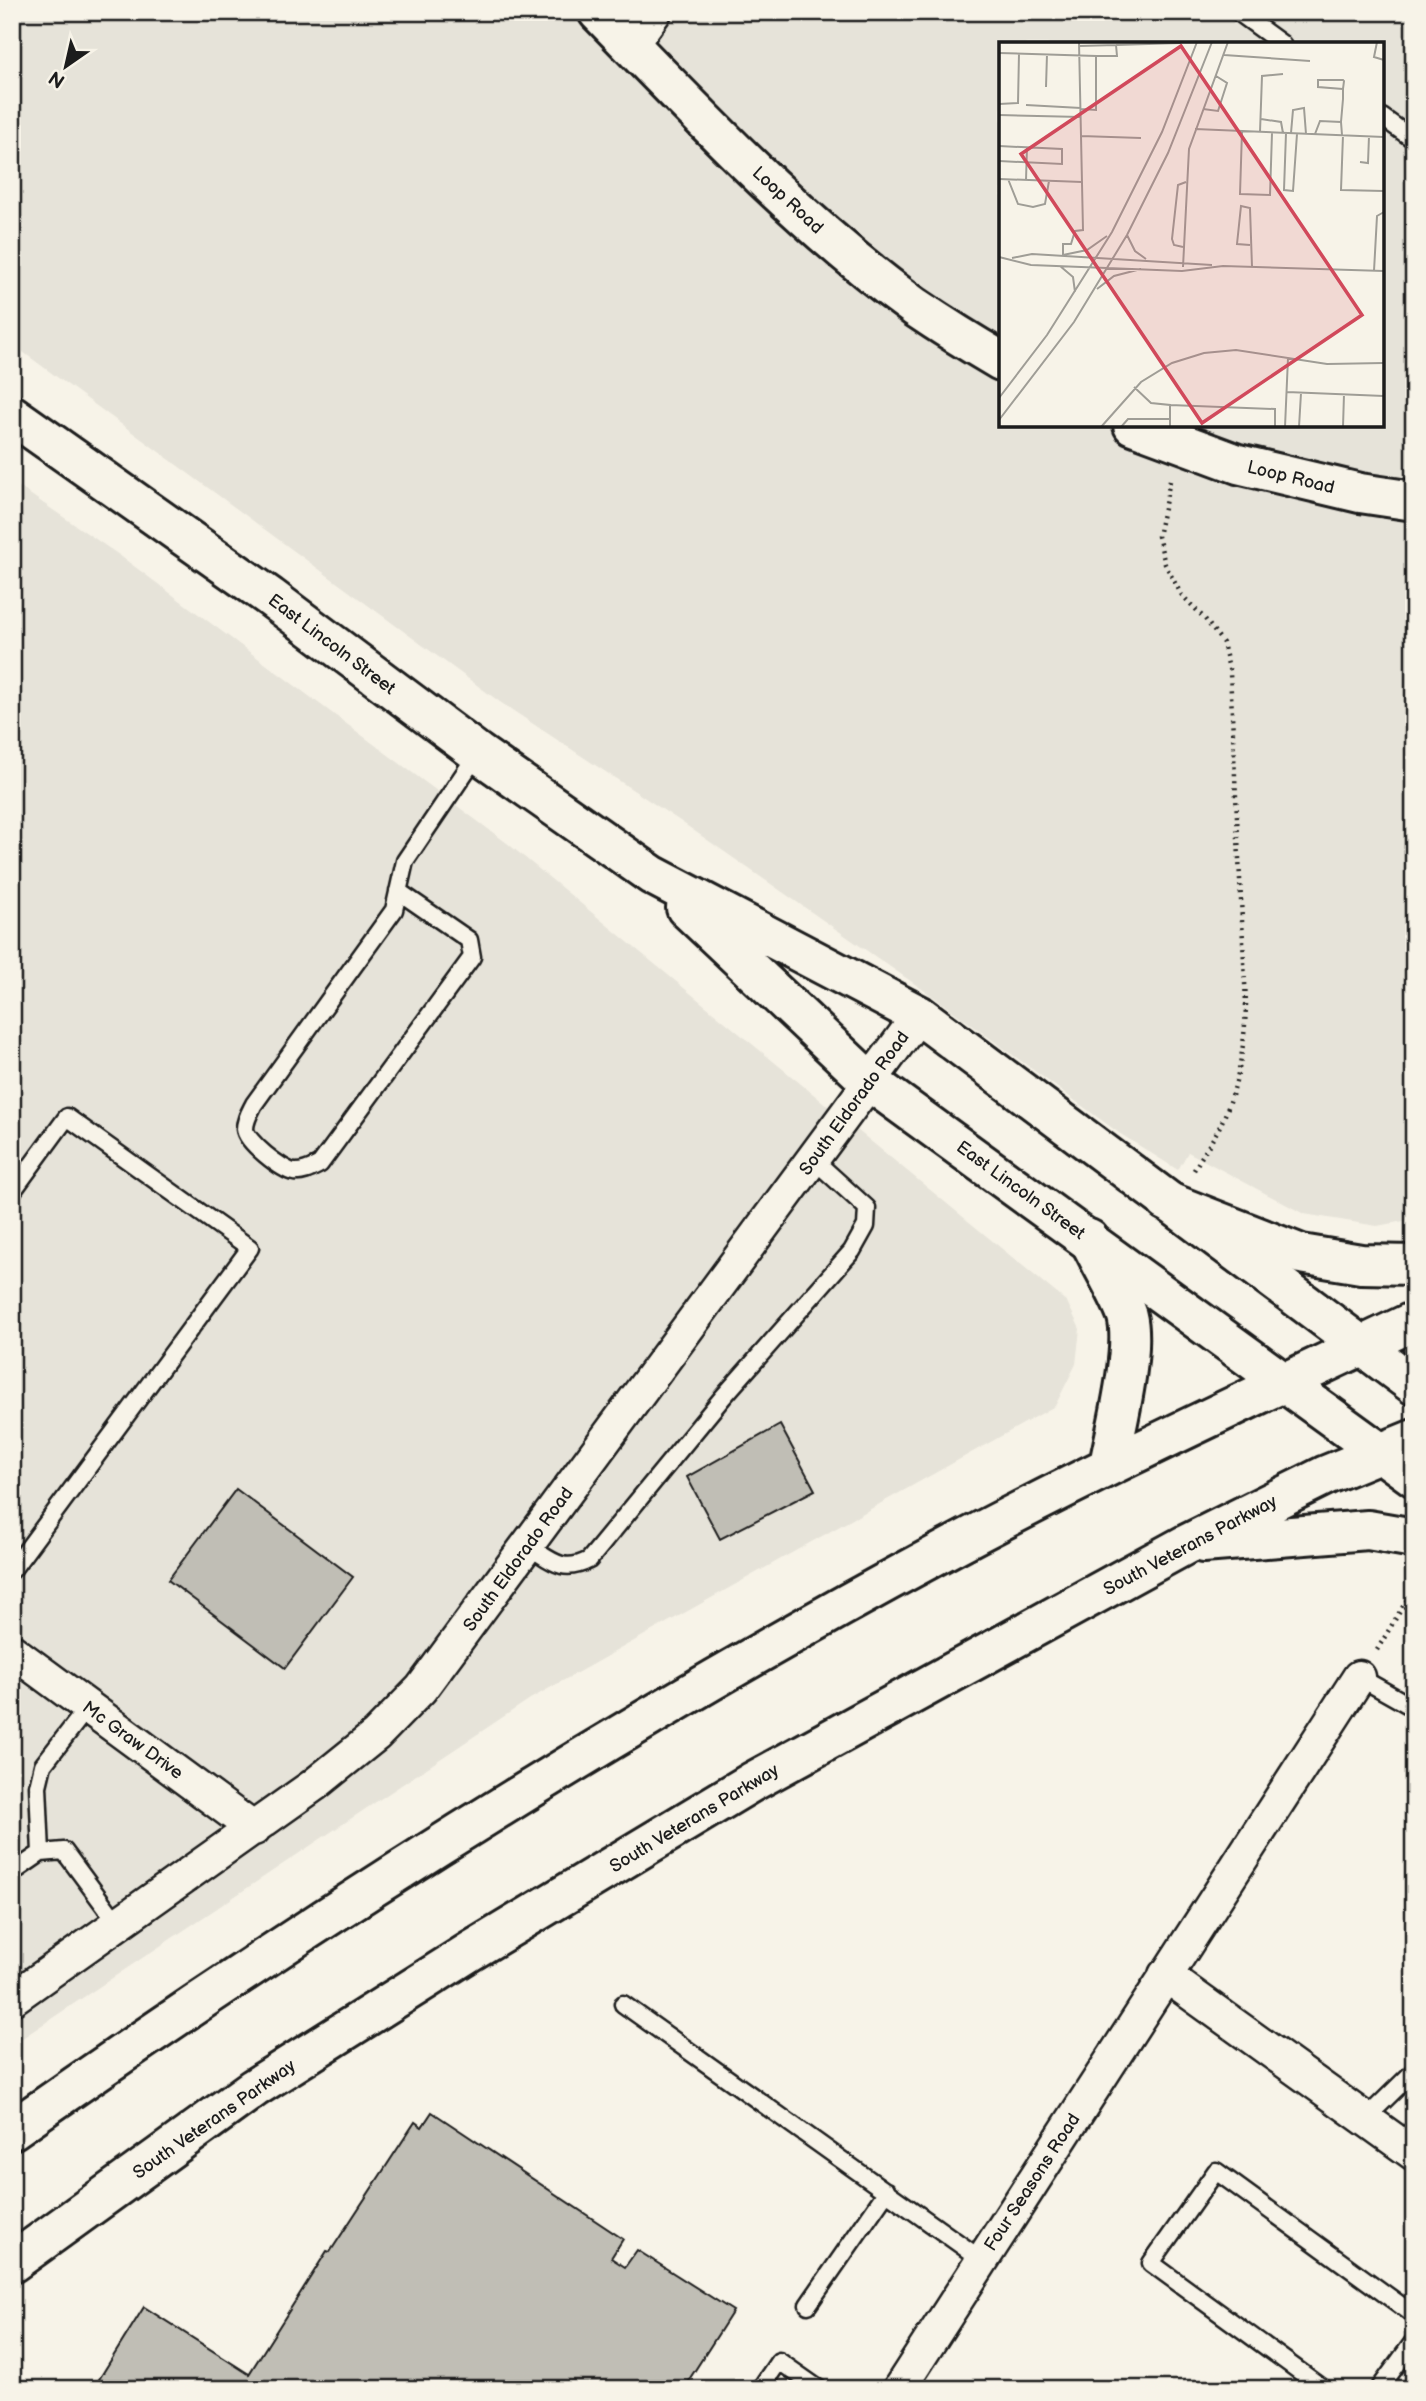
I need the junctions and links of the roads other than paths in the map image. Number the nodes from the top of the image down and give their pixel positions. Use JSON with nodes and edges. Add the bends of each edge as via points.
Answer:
{"nodes":[{"id":1,"x":598,"y":12,"type":"edge"},
{"id":2,"x":655,"y":12,"type":"edge"},
{"id":3,"x":1238,"y":12,"type":"edge"},
{"id":4,"x":1279,"y":42,"type":"edge"},
{"id":5,"x":631,"y":45,"type":"junction"},
{"id":6,"x":1384,"y":118,"type":"edge"},
{"id":7,"x":1414,"y":140,"type":"edge"},
{"id":8,"x":999,"y":360,"type":"edge"},
{"id":9,"x":12,"y":415,"type":"edge"},
{"id":10,"x":1138,"y":427,"type":"edge"},
{"id":11,"x":1414,"y":502,"type":"edge"},
{"id":12,"x":478,"y":753,"type":"junction"},
{"id":13,"x":652,"y":875,"type":"junction"},
{"id":14,"x":398,"y":891,"type":"junction"},
{"id":15,"x":919,"y":1015,"type":"junction"},
{"id":16,"x":870,"y":1082,"type":"junction"},
{"id":17,"x":813,"y":1159,"type":"junction"},
{"id":18,"x":1178,"y":1189,"type":"junction"},
{"id":19,"x":12,"y":1192,"type":"edge"},
{"id":20,"x":1089,"y":1239,"type":"junction"},
{"id":21,"x":1414,"y":1265,"type":"edge"},
{"id":22,"x":1414,"y":1321,"type":"edge"},
{"id":23,"x":1362,"y":1346,"type":"junction"},
{"id":24,"x":1284,"y":1383,"type":"junction"},
{"id":25,"x":1414,"y":1385,"type":"edge"},
{"id":26,"x":1398,"y":1446,"type":"edge"},
{"id":27,"x":1109,"y":1465,"type":"junction"},
{"id":28,"x":1414,"y":1477,"type":"edge"},
{"id":29,"x":1414,"y":1538,"type":"edge"},
{"id":30,"x":1187,"y":1544,"type":"junction"},
{"id":31,"x":528,"y":1546,"type":"junction"},
{"id":32,"x":12,"y":1570,"type":"edge"},
{"id":33,"x":12,"y":1651,"type":"edge"},
{"id":34,"x":1359,"y":1677,"type":"joint"},
{"id":35,"x":88,"y":1707,"type":"junction"},
{"id":36,"x":1414,"y":1708,"type":"edge"},
{"id":37,"x":254,"y":1829,"type":"junction"},
{"id":38,"x":41,"y":1853,"type":"junction"},
{"id":39,"x":12,"y":1873,"type":"edge"},
{"id":40,"x":118,"y":1924,"type":"junction"},
{"id":41,"x":1165,"y":1975,"type":"junction"},
{"id":42,"x":12,"y":1999,"type":"edge"},
{"id":43,"x":623,"y":2004,"type":"dead end"},
{"id":44,"x":1414,"y":2070,"type":"edge"},
{"id":45,"x":1366,"y":2118,"type":"junction"},
{"id":46,"x":12,"y":2130,"type":"edge"},
{"id":47,"x":1414,"y":2154,"type":"edge"},
{"id":48,"x":887,"y":2191,"type":"junction"},
{"id":49,"x":982,"y":2260,"type":"junction"},
{"id":50,"x":12,"y":2263,"type":"edge"},
{"id":51,"x":808,"y":2305,"type":"dead end"},
{"id":52,"x":1414,"y":2315,"type":"edge"},
{"id":53,"x":1414,"y":2341,"type":"edge"},
{"id":54,"x":906,"y":2386,"type":"edge"},
{"id":55,"x":760,"y":2389,"type":"edge"},
{"id":56,"x":819,"y":2389,"type":"edge"},
{"id":57,"x":1324,"y":2389,"type":"edge"},
{"id":58,"x":1379,"y":2389,"type":"edge"}],
"edges":[{"from":1,"to":5,"type":"main road","name":"Loop Road"},
{"from":2,"to":5,"type":"street"},
{"from":3,"to":4,"type":"lane"},
{"from":5,"to":8,"type":"main road","name":"Loop Road","via":[[817,228],[915,306]]},
{"from":6,"to":7,"type":"lane"},
{"from":9,"to":12,"type":"main road","name":"East Lincoln Street","via":[[270,597]]},
{"from":10,"to":11,"type":"main road","name":"Loop Road","via":[[1238,464]]},
{"from":12,"to":13,"type":"main road","name":"East Lincoln Street"},
{"from":12,"to":14,"type":"lane","via":[[405,861]]},
{"from":13,"to":15,"type":"main road","name":"East Lincoln Street"},
{"from":13,"to":16,"type":"main road","name":"East Lincoln Street"},
{"from":14,"to":14,"type":"lane","via":[[394,910],[254,1104],[246,1122],[245,1133],[257,1148],[292,1172],[320,1164],[472,957],[469,940]]},
{"from":15,"to":16,"type":"street","name":"South Eldorado Road"},
{"from":15,"to":18,"type":"main road","name":"East Lincoln Street"},
{"from":16,"to":17,"type":"street","name":"South Eldorado Road"},
{"from":16,"to":20,"type":"main road","name":"East Lincoln Street"},
{"from":17,"to":31,"type":"street","name":"South Eldorado Road"},
{"from":17,"to":31,"type":"lane","via":[[867,1208],[866,1226],[852,1251],[723,1397],[589,1560],[563,1567]]},
{"from":18,"to":21,"type":"main road","via":[[1301,1254],[1361,1264]]},
{"from":18,"to":23,"type":"main road","name":"East Lincoln Street"},
{"from":19,"to":32,"type":"lane","via":[[67,1118],[250,1248]]},
{"from":20,"to":24,"type":"main road","name":"East Lincoln Street"},
{"from":20,"to":27,"type":"main road","via":[[1126,1315],[1129,1335]]},
{"from":22,"to":23,"type":"main road"},
{"from":23,"to":24,"type":"main road"},
{"from":23,"to":25,"type":"main road","name":"East Lincoln Street"},
{"from":24,"to":26,"type":"main road","name":"East Lincoln Street"},
{"from":24,"to":27,"type":"main road"},
{"from":26,"to":28,"type":"main road","name":"East Lincoln Street"},
{"from":26,"to":30,"type":"main road","name":"South Veterans Parkway","via":[[1326,1475]]},
{"from":27,"to":46,"type":"main road","via":[[819,1619],[520,1793],[165,2022]]},
{"from":29,"to":30,"type":"main road","via":[[1368,1530]]},
{"from":30,"to":50,"type":"main road","name":"South Veterans Parkway","via":[[752,1782],[471,1951],[254,2088]]},
{"from":31,"to":37,"type":"street","name":"South Eldorado Road","via":[[421,1689],[376,1735]]},
{"from":33,"to":35,"type":"street","name":"Mc Graw Drive"},
{"from":34,"to":36,"type":"lane"},
{"from":34,"to":41,"type":"street","name":"Four Seasons Road"},
{"from":35,"to":37,"type":"street","name":"Mc Graw Drive"},
{"from":35,"to":38,"type":"lane","via":[[43,1765],[38,1786]]},
{"from":37,"to":40,"type":"street","name":"South Eldorado Road"},
{"from":38,"to":39,"type":"lane"},
{"from":38,"to":40,"type":"lane","via":[[64,1851]]},
{"from":40,"to":42,"type":"street","name":"South Eldorado Road"},
{"from":41,"to":45,"type":"street"},
{"from":41,"to":49,"type":"street","name":"Four Seasons Road"},
{"from":43,"to":48,"type":"lane"},
{"from":44,"to":45,"type":"lane"},
{"from":45,"to":47,"type":"street"},
{"from":48,"to":49,"type":"lane"},
{"from":48,"to":51,"type":"lane"},
{"from":49,"to":54,"type":"street","name":"Four Seasons Road"},
{"from":52,"to":57,"type":"lane","via":[[1216,2171],[1151,2263]]},
{"from":53,"to":58,"type":"lane"},
{"from":55,"to":56,"type":"lane","via":[[779,2361]]}]}
